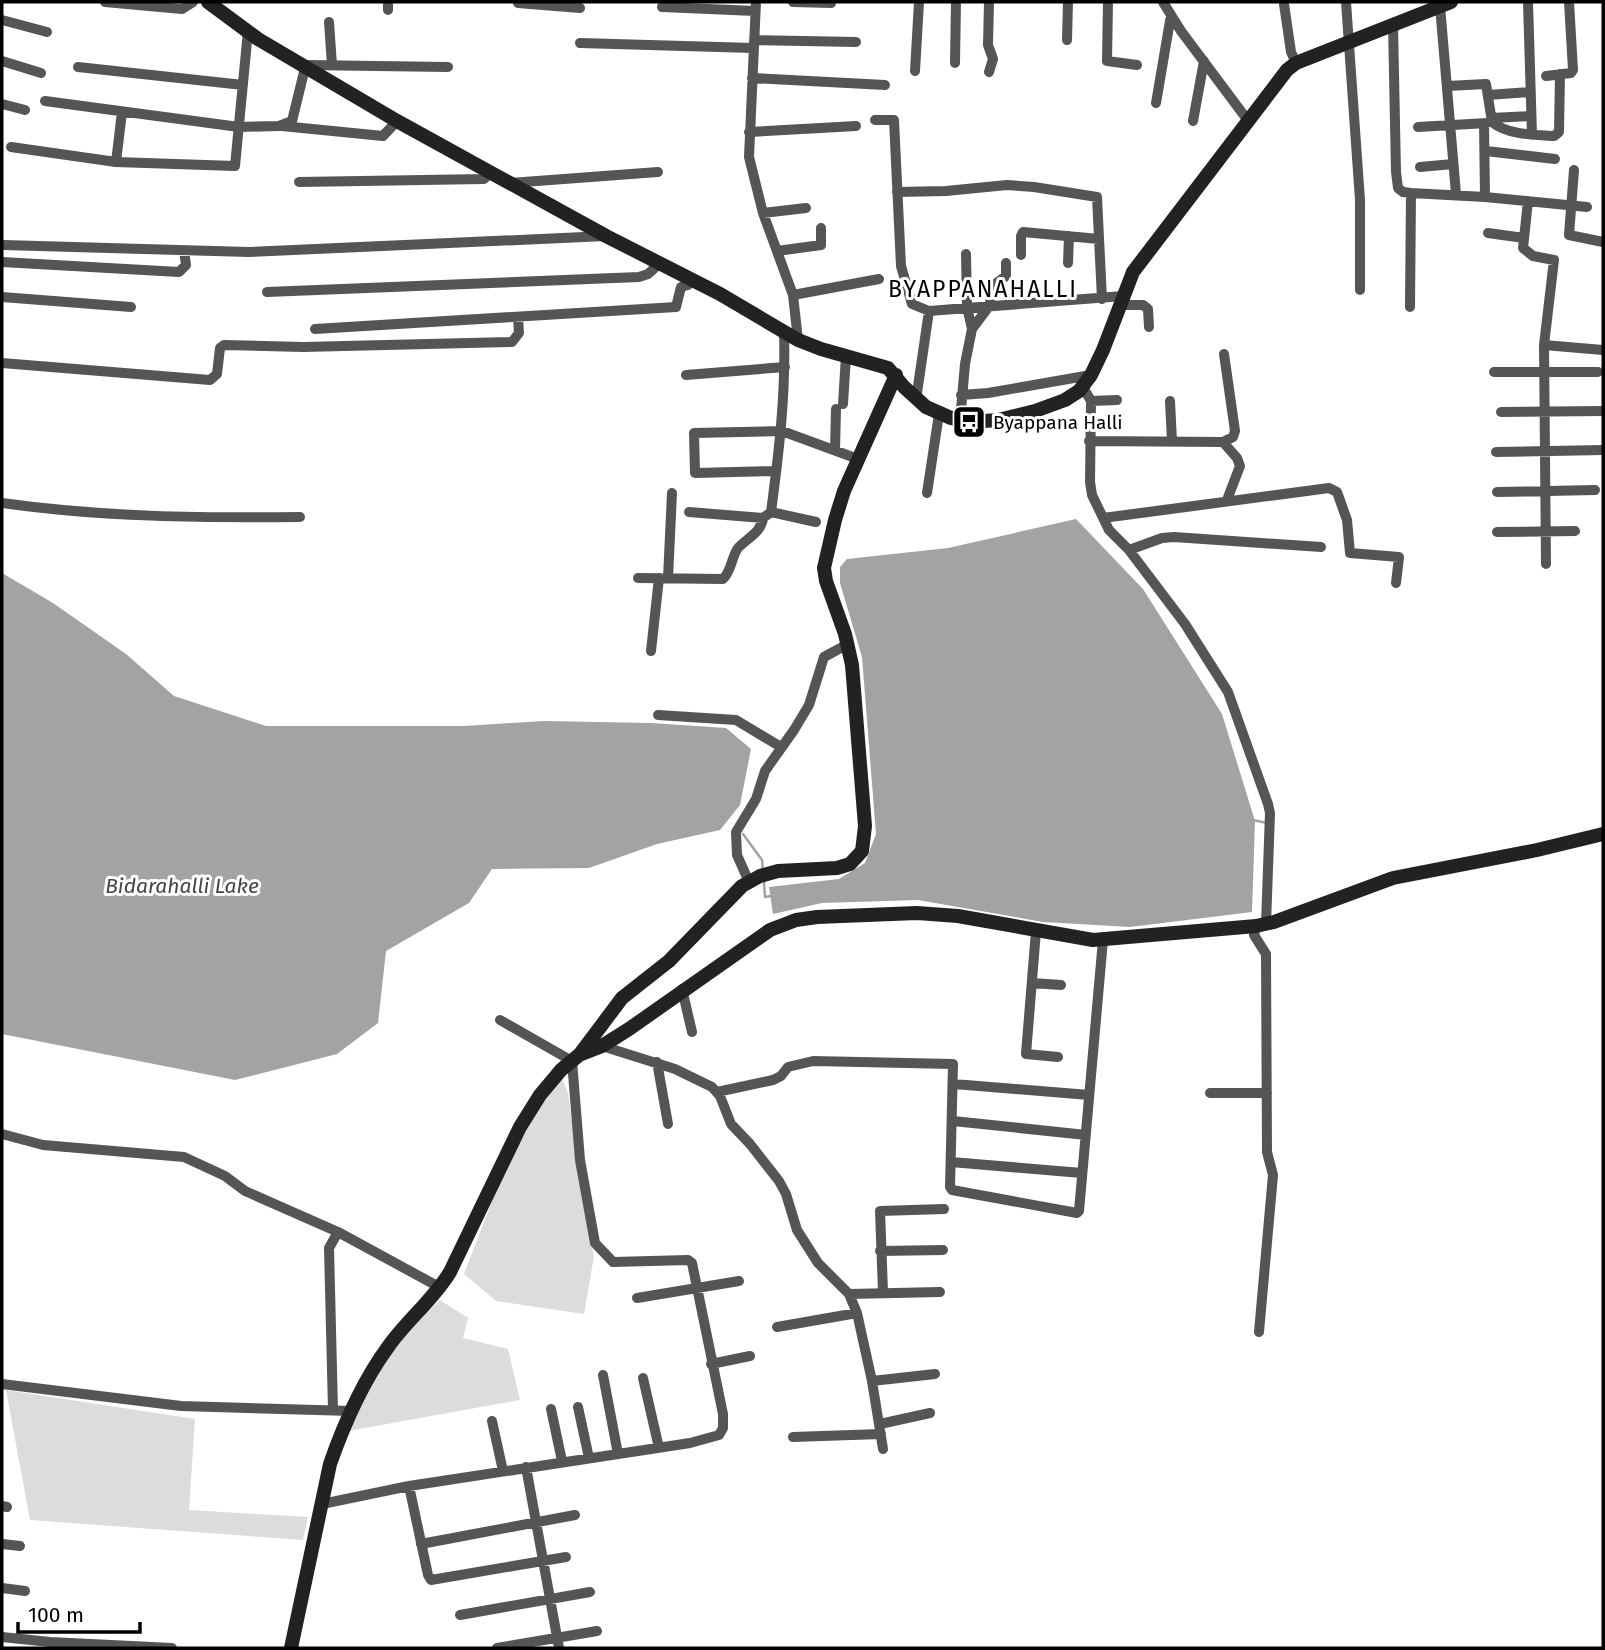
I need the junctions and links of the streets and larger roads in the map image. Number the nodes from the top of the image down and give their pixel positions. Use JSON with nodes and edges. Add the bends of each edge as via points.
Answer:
{"nodes":[{"id":1,"x":105,"y":2,"type":"edge"},
{"id":2,"x":193,"y":2,"type":"edge"},
{"id":3,"x":208,"y":2,"type":"edge"},
{"id":4,"x":793,"y":2,"type":"edge"},
{"id":5,"x":919,"y":2,"type":"edge"},
{"id":6,"x":956,"y":2,"type":"edge"},
{"id":7,"x":989,"y":2,"type":"edge"},
{"id":8,"x":1068,"y":2,"type":"edge"},
{"id":9,"x":1108,"y":2,"type":"edge"},
{"id":10,"x":1163,"y":2,"type":"edge"},
{"id":11,"x":1346,"y":2,"type":"edge"},
{"id":12,"x":1528,"y":2,"type":"edge"},
{"id":13,"x":1569,"y":2,"type":"edge"},
{"id":14,"x":518,"y":3,"type":"edge"},
{"id":15,"x":831,"y":3,"type":"edge"},
{"id":16,"x":549,"y":4,"type":"edge"},
{"id":17,"x":1284,"y":4,"type":"dead end"},
{"id":18,"x":1436,"y":5,"type":"edge"},
{"id":19,"x":662,"y":7,"type":"dead end"},
{"id":20,"x":756,"y":7,"type":"edge"},
{"id":21,"x":580,"y":8,"type":"dead end"},
{"id":22,"x":1171,"y":15,"type":"junction"},
{"id":23,"x":2,"y":20,"type":"edge"},
{"id":24,"x":329,"y":22,"type":"dead end"},
{"id":25,"x":1392,"y":24,"type":"junction"},
{"id":26,"x":248,"y":31,"type":"junction"},
{"id":27,"x":47,"y":32,"type":"dead end"},
{"id":28,"x":1068,"y":40,"type":"dead end"},
{"id":29,"x":1349,"y":41,"type":"junction"},
{"id":30,"x":856,"y":42,"type":"dead end"},
{"id":31,"x":580,"y":43,"type":"dead end"},
{"id":32,"x":754,"y":44,"type":"junction"},
{"id":33,"x":2,"y":61,"type":"edge"},
{"id":34,"x":1203,"y":61,"type":"junction"},
{"id":35,"x":955,"y":63,"type":"dead end"},
{"id":36,"x":1296,"y":63,"type":"junction"},
{"id":37,"x":332,"y":65,"type":"junction"},
{"id":38,"x":1137,"y":65,"type":"dead end"},
{"id":39,"x":78,"y":67,"type":"dead end"},
{"id":40,"x":303,"y":67,"type":"junction"},
{"id":41,"x":448,"y":67,"type":"dead end"},
{"id":42,"x":915,"y":71,"type":"dead end"},
{"id":43,"x":989,"y":72,"type":"dead end"},
{"id":44,"x":41,"y":73,"type":"dead end"},
{"id":45,"x":1560,"y":74,"type":"junction"},
{"id":46,"x":1545,"y":76,"type":"dead end"},
{"id":47,"x":751,"y":78,"type":"junction"},
{"id":48,"x":243,"y":85,"type":"junction"},
{"id":49,"x":885,"y":85,"type":"dead end"},
{"id":50,"x":1447,"y":86,"type":"junction"},
{"id":51,"x":1530,"y":92,"type":"junction"},
{"id":52,"x":1488,"y":95,"type":"junction"},
{"id":53,"x":45,"y":101,"type":"dead end"},
{"id":54,"x":1156,"y":103,"type":"dead end"},
{"id":55,"x":2,"y":104,"type":"edge"},
{"id":56,"x":25,"y":110,"type":"dead end"},
{"id":57,"x":122,"y":112,"type":"junction"},
{"id":58,"x":1531,"y":116,"type":"junction"},
{"id":59,"x":875,"y":120,"type":"dead end"},
{"id":60,"x":397,"y":121,"type":"junction"},
{"id":61,"x":1193,"y":121,"type":"dead end"},
{"id":62,"x":1489,"y":121,"type":"junction"},
{"id":63,"x":1250,"y":122,"type":"junction"},
{"id":64,"x":279,"y":126,"type":"junction"},
{"id":65,"x":856,"y":126,"type":"dead end"},
{"id":66,"x":1450,"y":126,"type":"junction"},
{"id":67,"x":239,"y":127,"type":"junction"},
{"id":68,"x":1418,"y":127,"type":"dead end"},
{"id":69,"x":750,"y":132,"type":"junction"},
{"id":70,"x":1532,"y":135,"type":"junction"},
{"id":71,"x":11,"y":147,"type":"dead end"},
{"id":72,"x":1486,"y":151,"type":"junction"},
{"id":73,"x":1555,"y":159,"type":"dead end"},
{"id":74,"x":116,"y":162,"type":"junction"},
{"id":75,"x":1453,"y":164,"type":"junction"},
{"id":76,"x":1420,"y":167,"type":"dead end"},
{"id":77,"x":1574,"y":170,"type":"dead end"},
{"id":78,"x":491,"y":172,"type":"junction"},
{"id":79,"x":658,"y":172,"type":"dead end"},
{"id":80,"x":299,"y":182,"type":"dead end"},
{"id":81,"x":510,"y":183,"type":"junction"},
{"id":82,"x":897,"y":192,"type":"junction"},
{"id":83,"x":1411,"y":193,"type":"junction"},
{"id":84,"x":1456,"y":194,"type":"junction"},
{"id":85,"x":1485,"y":197,"type":"junction"},
{"id":86,"x":1528,"y":201,"type":"junction"},
{"id":87,"x":1571,"y":205,"type":"junction"},
{"id":88,"x":1587,"y":206,"type":"dead end"},
{"id":89,"x":806,"y":208,"type":"dead end"},
{"id":90,"x":763,"y":212,"type":"junction"},
{"id":91,"x":821,"y":228,"type":"dead end"},
{"id":92,"x":1488,"y":233,"type":"dead end"},
{"id":93,"x":606,"y":236,"type":"junction"},
{"id":94,"x":1069,"y":236,"type":"junction"},
{"id":95,"x":1524,"y":238,"type":"junction"},
{"id":96,"x":1099,"y":239,"type":"junction"},
{"id":97,"x":1603,"y":242,"type":"edge"},
{"id":98,"x":4,"y":245,"type":"dead end"},
{"id":99,"x":184,"y":251,"type":"junction"},
{"id":100,"x":777,"y":251,"type":"junction"},
{"id":101,"x":966,"y":254,"type":"dead end"},
{"id":102,"x":1021,"y":255,"type":"dead end"},
{"id":103,"x":2,"y":262,"type":"edge"},
{"id":104,"x":660,"y":263,"type":"junction"},
{"id":105,"x":1006,"y":263,"type":"dead end"},
{"id":106,"x":1068,"y":263,"type":"dead end"},
{"id":107,"x":692,"y":279,"type":"junction"},
{"id":108,"x":879,"y":279,"type":"dead end"},
{"id":109,"x":1360,"y":290,"type":"dead end"},
{"id":110,"x":267,"y":292,"type":"dead end"},
{"id":111,"x":793,"y":295,"type":"junction"},
{"id":112,"x":2,"y":298,"type":"edge"},
{"id":113,"x":1102,"y":299,"type":"junction"},
{"id":114,"x":1121,"y":301,"type":"junction"},
{"id":115,"x":990,"y":305,"type":"junction"},
{"id":116,"x":131,"y":307,"type":"dead end"},
{"id":117,"x":967,"y":307,"type":"junction"},
{"id":118,"x":1410,"y":307,"type":"dead end"},
{"id":119,"x":929,"y":311,"type":"junction"},
{"id":120,"x":518,"y":318,"type":"junction"},
{"id":121,"x":1149,"y":327,"type":"dead end"},
{"id":122,"x":315,"y":329,"type":"dead end"},
{"id":123,"x":972,"y":329,"type":"junction"},
{"id":124,"x":784,"y":332,"type":"junction"},
{"id":125,"x":798,"y":340,"type":"junction"},
{"id":126,"x":1544,"y":345,"type":"junction"},
{"id":127,"x":1603,"y":350,"type":"edge"},
{"id":128,"x":1224,"y":354,"type":"dead end"},
{"id":129,"x":846,"y":356,"type":"junction"},
{"id":130,"x":2,"y":363,"type":"edge"},
{"id":131,"x":785,"y":367,"type":"junction"},
{"id":132,"x":1494,"y":372,"type":"dead end"},
{"id":133,"x":1544,"y":372,"type":"junction"},
{"id":134,"x":1598,"y":372,"type":"dead end"},
{"id":135,"x":686,"y":375,"type":"dead end"},
{"id":136,"x":896,"y":375,"type":"junction"},
{"id":137,"x":1087,"y":381,"type":"junction"},
{"id":138,"x":961,"y":395,"type":"junction"},
{"id":139,"x":916,"y":400,"type":"junction"},
{"id":140,"x":1090,"y":401,"type":"junction"},
{"id":141,"x":1117,"y":401,"type":"dead end"},
{"id":142,"x":1170,"y":401,"type":"dead end"},
{"id":143,"x":1544,"y":411,"type":"junction"},
{"id":144,"x":1603,"y":411,"type":"edge"},
{"id":145,"x":1501,"y":412,"type":"dead end"},
{"id":146,"x":939,"y":414,"type":"junction"},
{"id":147,"x":960,"y":421,"type":"junction"},
{"id":148,"x":782,"y":431,"type":"junction"},
{"id":149,"x":1172,"y":440,"type":"junction"},
{"id":150,"x":1089,"y":441,"type":"junction"},
{"id":151,"x":1223,"y":442,"type":"junction"},
{"id":152,"x":835,"y":450,"type":"junction"},
{"id":153,"x":1544,"y":450,"type":"junction"},
{"id":154,"x":1603,"y":450,"type":"edge"},
{"id":155,"x":1496,"y":452,"type":"dead end"},
{"id":156,"x":858,"y":459,"type":"junction"},
{"id":157,"x":776,"y":471,"type":"junction"},
{"id":158,"x":1595,"y":490,"type":"dead end"},
{"id":159,"x":1497,"y":492,"type":"dead end"},
{"id":160,"x":1545,"y":492,"type":"junction"},
{"id":161,"x":672,"y":493,"type":"dead end"},
{"id":162,"x":928,"y":494,"type":"dead end"},
{"id":163,"x":1227,"y":500,"type":"junction"},
{"id":164,"x":2,"y":503,"type":"edge"},
{"id":165,"x":689,"y":512,"type":"dead end"},
{"id":166,"x":767,"y":515,"type":"junction"},
{"id":167,"x":300,"y":517,"type":"dead end"},
{"id":168,"x":1103,"y":518,"type":"junction"},
{"id":169,"x":816,"y":522,"type":"dead end"},
{"id":170,"x":1545,"y":531,"type":"junction"},
{"id":171,"x":1575,"y":531,"type":"dead end"},
{"id":172,"x":1497,"y":532,"type":"dead end"},
{"id":173,"x":1321,"y":547,"type":"dead end"},
{"id":174,"x":1129,"y":550,"type":"junction"},
{"id":175,"x":1546,"y":564,"type":"dead end"},
{"id":176,"x":638,"y":578,"type":"dead end"},
{"id":177,"x":664,"y":578,"type":"junction"},
{"id":178,"x":1396,"y":583,"type":"dead end"},
{"id":179,"x":848,"y":645,"type":"junction"},
{"id":180,"x":651,"y":651,"type":"dead end"},
{"id":181,"x":657,"y":715,"type":"dead end"},
{"id":182,"x":781,"y":747,"type":"junction"},
{"id":183,"x":1603,"y":834,"type":"edge"},
{"id":184,"x":755,"y":879,"type":"junction"},
{"id":185,"x":1261,"y":925,"type":"junction"},
{"id":186,"x":1036,"y":931,"type":"junction"},
{"id":187,"x":1103,"y":940,"type":"junction"},
{"id":188,"x":1032,"y":983,"type":"junction"},
{"id":189,"x":1061,"y":985,"type":"dead end"},
{"id":190,"x":682,"y":989,"type":"junction"},
{"id":191,"x":500,"y":1020,"type":"dead end"},
{"id":192,"x":692,"y":1032,"type":"dead end"},
{"id":193,"x":602,"y":1046,"type":"junction"},
{"id":194,"x":1058,"y":1057,"type":"dead end"},
{"id":195,"x":575,"y":1058,"type":"junction"},
{"id":196,"x":657,"y":1062,"type":"junction"},
{"id":197,"x":954,"y":1084,"type":"junction"},
{"id":198,"x":717,"y":1092,"type":"junction"},
{"id":199,"x":1210,"y":1093,"type":"dead end"},
{"id":200,"x":1266,"y":1093,"type":"junction"},
{"id":201,"x":1089,"y":1096,"type":"junction"},
{"id":202,"x":953,"y":1121,"type":"junction"},
{"id":203,"x":668,"y":1124,"type":"dead end"},
{"id":204,"x":2,"y":1134,"type":"edge"},
{"id":205,"x":1086,"y":1135,"type":"junction"},
{"id":206,"x":951,"y":1162,"type":"junction"},
{"id":207,"x":1082,"y":1173,"type":"junction"},
{"id":208,"x":944,"y":1209,"type":"dead end"},
{"id":209,"x":338,"y":1232,"type":"junction"},
{"id":210,"x":943,"y":1250,"type":"dead end"},
{"id":211,"x":880,"y":1251,"type":"junction"},
{"id":212,"x":739,"y":1281,"type":"dead end"},
{"id":213,"x":441,"y":1288,"type":"junction"},
{"id":214,"x":698,"y":1288,"type":"junction"},
{"id":215,"x":883,"y":1292,"type":"junction"},
{"id":216,"x":940,"y":1292,"type":"dead end"},
{"id":217,"x":849,"y":1294,"type":"junction"},
{"id":218,"x":638,"y":1298,"type":"dead end"},
{"id":219,"x":858,"y":1313,"type":"junction"},
{"id":220,"x":777,"y":1327,"type":"dead end"},
{"id":221,"x":1259,"y":1332,"type":"dead end"},
{"id":222,"x":750,"y":1356,"type":"dead end"},
{"id":223,"x":711,"y":1364,"type":"junction"},
{"id":224,"x":935,"y":1374,"type":"dead end"},
{"id":225,"x":603,"y":1375,"type":"dead end"},
{"id":226,"x":643,"y":1378,"type":"dead end"},
{"id":227,"x":872,"y":1381,"type":"junction"},
{"id":228,"x":2,"y":1384,"type":"edge"},
{"id":229,"x":578,"y":1407,"type":"dead end"},
{"id":230,"x":551,"y":1409,"type":"dead end"},
{"id":231,"x":333,"y":1410,"type":"junction"},
{"id":232,"x":352,"y":1411,"type":"junction"},
{"id":233,"x":930,"y":1412,"type":"dead end"},
{"id":234,"x":492,"y":1421,"type":"dead end"},
{"id":235,"x":880,"y":1429,"type":"junction"},
{"id":236,"x":793,"y":1437,"type":"dead end"},
{"id":237,"x":659,"y":1448,"type":"junction"},
{"id":238,"x":883,"y":1449,"type":"dead end"},
{"id":239,"x":618,"y":1454,"type":"junction"},
{"id":240,"x":589,"y":1458,"type":"junction"},
{"id":241,"x":562,"y":1461,"type":"junction"},
{"id":242,"x":526,"y":1467,"type":"junction"},
{"id":243,"x":503,"y":1471,"type":"junction"},
{"id":244,"x":409,"y":1486,"type":"junction"},
{"id":245,"x":322,"y":1504,"type":"junction"},
{"id":246,"x":575,"y":1516,"type":"dead end"},
{"id":247,"x":537,"y":1522,"type":"junction"},
{"id":248,"x":2,"y":1544,"type":"edge"},
{"id":249,"x":421,"y":1544,"type":"junction"},
{"id":250,"x":20,"y":1546,"type":"dead end"},
{"id":251,"x":566,"y":1557,"type":"dead end"},
{"id":252,"x":544,"y":1560,"type":"junction"},
{"id":253,"x":2,"y":1588,"type":"edge"},
{"id":254,"x":25,"y":1591,"type":"dead end"},
{"id":255,"x":590,"y":1592,"type":"dead end"},
{"id":256,"x":550,"y":1599,"type":"junction"},
{"id":257,"x":460,"y":1615,"type":"dead end"},
{"id":258,"x":597,"y":1631,"type":"dead end"},
{"id":259,"x":9,"y":1641,"type":"edge"},
{"id":260,"x":558,"y":1643,"type":"edge"},
{"id":261,"x":172,"y":1648,"type":"edge"},
{"id":262,"x":291,"y":1648,"type":"edge"},
{"id":263,"x":497,"y":1648,"type":"edge"}],
"edges":[{"from":1,"to":2,"type":"street","via":[[181,9]]},
{"from":3,"to":26,"type":"street"},
{"from":4,"to":15,"type":"street"},
{"from":5,"to":42,"type":"street"},
{"from":6,"to":35,"type":"street"},
{"from":7,"to":43,"type":"street","via":[[988,45],[993,59]]},
{"from":8,"to":28,"type":"street"},
{"from":9,"to":38,"type":"street","via":[[1107,61]]},
{"from":10,"to":22,"type":"street"},
{"from":11,"to":29,"type":"street"},
{"from":12,"to":51,"type":"street"},
{"from":13,"to":45,"type":"street","via":[[1573,70]]},
{"from":14,"to":16,"type":"street"},
{"from":16,"to":21,"type":"street"},
{"from":17,"to":36,"type":"street"},
{"from":18,"to":25,"type":"street"},
{"from":18,"to":50,"type":"street"},
{"from":19,"to":20,"type":"street"},
{"from":20,"to":32,"type":"street"},
{"from":22,"to":34,"type":"street"},
{"from":22,"to":54,"type":"street"},
{"from":23,"to":27,"type":"street"},
{"from":24,"to":37,"type":"street"},
{"from":25,"to":29,"type":"street"},
{"from":25,"to":83,"type":"street","via":[[1396,183],[1403,192]]},
{"from":26,"to":40,"type":"street"},
{"from":26,"to":48,"type":"street"},
{"from":29,"to":36,"type":"street"},
{"from":29,"to":109,"type":"street","via":[[1360,200]]},
{"from":30,"to":32,"type":"street"},
{"from":31,"to":32,"type":"street"},
{"from":32,"to":47,"type":"street"},
{"from":33,"to":44,"type":"street"},
{"from":34,"to":61,"type":"street"},
{"from":34,"to":63,"type":"street"},
{"from":36,"to":63,"type":"street"},
{"from":37,"to":40,"type":"street"},
{"from":37,"to":41,"type":"street"},
{"from":39,"to":48,"type":"street"},
{"from":40,"to":60,"type":"street"},
{"from":40,"to":64,"type":"street","via":[[292,121]]},
{"from":45,"to":46,"type":"street"},
{"from":45,"to":70,"type":"street","via":[[1559,132]]},
{"from":47,"to":49,"type":"street"},
{"from":47,"to":69,"type":"street"},
{"from":48,"to":67,"type":"street"},
{"from":50,"to":52,"type":"street","via":[[1486,84]]},
{"from":50,"to":66,"type":"street"},
{"from":51,"to":52,"type":"street"},
{"from":51,"to":58,"type":"street"},
{"from":52,"to":62,"type":"street"},
{"from":53,"to":57,"type":"street"},
{"from":55,"to":56,"type":"street"},
{"from":57,"to":67,"type":"street"},
{"from":57,"to":74,"type":"street"},
{"from":58,"to":62,"type":"street"},
{"from":58,"to":70,"type":"street"},
{"from":59,"to":82,"type":"street","via":[[894,120]]},
{"from":60,"to":64,"type":"street","via":[[383,136]]},
{"from":60,"to":78,"type":"street"},
{"from":62,"to":66,"type":"street"},
{"from":62,"to":70,"type":"street"},
{"from":62,"to":72,"type":"street"},
{"from":63,"to":114,"type":"street","via":[[1143,257]]},
{"from":64,"to":67,"type":"street"},
{"from":65,"to":69,"type":"street"},
{"from":66,"to":68,"type":"street"},
{"from":66,"to":75,"type":"street"},
{"from":67,"to":74,"type":"street","via":[[235,166]]},
{"from":69,"to":90,"type":"street","via":[[749,158]]},
{"from":71,"to":74,"type":"street"},
{"from":72,"to":73,"type":"street"},
{"from":72,"to":85,"type":"street"},
{"from":75,"to":76,"type":"street"},
{"from":75,"to":84,"type":"street"},
{"from":77,"to":87,"type":"street"},
{"from":78,"to":80,"type":"street","via":[[485,179]]},
{"from":78,"to":81,"type":"street"},
{"from":79,"to":81,"type":"street"},
{"from":81,"to":93,"type":"street"},
{"from":82,"to":96,"type":"street","via":[[1014,186],[1097,197]]},
{"from":82,"to":119,"type":"street","via":[[902,272],[912,304]]},
{"from":83,"to":84,"type":"street"},
{"from":83,"to":118,"type":"street"},
{"from":84,"to":85,"type":"street"},
{"from":85,"to":86,"type":"street"},
{"from":86,"to":87,"type":"street"},
{"from":86,"to":95,"type":"street"},
{"from":87,"to":88,"type":"street"},
{"from":87,"to":97,"type":"street","via":[[1569,235]]},
{"from":89,"to":90,"type":"street"},
{"from":90,"to":100,"type":"street"},
{"from":91,"to":100,"type":"street","via":[[821,246]]},
{"from":92,"to":95,"type":"street"},
{"from":93,"to":99,"type":"street"},
{"from":93,"to":104,"type":"street"},
{"from":94,"to":96,"type":"street"},
{"from":94,"to":102,"type":"street","via":[[1023,232]]},
{"from":94,"to":106,"type":"street"},
{"from":95,"to":126,"type":"street","via":[[1526,253],[1554,260]]},
{"from":96,"to":113,"type":"street"},
{"from":98,"to":99,"type":"street"},
{"from":99,"to":103,"type":"street","via":[[186,265],[179,272]]},
{"from":100,"to":111,"type":"street"},
{"from":101,"to":117,"type":"street"},
{"from":104,"to":107,"type":"street"},
{"from":104,"to":110,"type":"street","via":[[639,277]]},
{"from":105,"to":115,"type":"street","via":[[1006,276],[991,287]]},
{"from":107,"to":120,"type":"street","via":[[681,287],[676,307]]},
{"from":107,"to":124,"type":"street"},
{"from":108,"to":111,"type":"street"},
{"from":111,"to":125,"type":"street"},
{"from":112,"to":116,"type":"street"},
{"from":113,"to":114,"type":"street"},
{"from":113,"to":115,"type":"street"},
{"from":114,"to":121,"type":"street","via":[[1148,309]]},
{"from":114,"to":137,"type":"street"},
{"from":115,"to":117,"type":"street"},
{"from":115,"to":123,"type":"street"},
{"from":117,"to":119,"type":"street"},
{"from":117,"to":123,"type":"street"},
{"from":119,"to":139,"type":"street"},
{"from":120,"to":122,"type":"street"},
{"from":120,"to":130,"type":"street","via":[[517,338],[499,344],[224,345],[218,353],[217,374],[210,380]]},
{"from":123,"to":138,"type":"street"},
{"from":124,"to":125,"type":"street"},
{"from":124,"to":131,"type":"street"},
{"from":125,"to":129,"type":"street"},
{"from":126,"to":127,"type":"street"},
{"from":126,"to":133,"type":"street"},
{"from":128,"to":151,"type":"street","via":[[1235,431]]},
{"from":129,"to":136,"type":"street","via":[[883,366]]},
{"from":129,"to":152,"type":"street"},
{"from":131,"to":135,"type":"street"},
{"from":131,"to":148,"type":"street"},
{"from":132,"to":133,"type":"street"},
{"from":133,"to":134,"type":"street"},
{"from":133,"to":143,"type":"street"},
{"from":136,"to":139,"type":"street"},
{"from":136,"to":156,"type":"street"},
{"from":137,"to":138,"type":"street"},
{"from":137,"to":140,"type":"street"},
{"from":137,"to":147,"type":"street","via":[[1065,400],[1035,411],[991,421]]},
{"from":138,"to":147,"type":"street"},
{"from":139,"to":146,"type":"street"},
{"from":140,"to":141,"type":"street"},
{"from":140,"to":150,"type":"street"},
{"from":142,"to":149,"type":"street"},
{"from":143,"to":144,"type":"street"},
{"from":143,"to":145,"type":"street"},
{"from":143,"to":153,"type":"street"},
{"from":146,"to":147,"type":"street"},
{"from":146,"to":162,"type":"street"},
{"from":148,"to":152,"type":"street"},
{"from":148,"to":157,"type":"street"},
{"from":148,"to":157,"type":"street","via":[[694,433],[695,473]]},
{"from":149,"to":150,"type":"street"},
{"from":149,"to":151,"type":"street"},
{"from":150,"to":168,"type":"street","via":[[1092,495]]},
{"from":151,"to":163,"type":"street","via":[[1240,466]]},
{"from":152,"to":156,"type":"street"},
{"from":153,"to":154,"type":"street"},
{"from":153,"to":155,"type":"street"},
{"from":153,"to":160,"type":"street"},
{"from":156,"to":179,"type":"street","via":[[839,505],[824,568]]},
{"from":157,"to":166,"type":"street"},
{"from":158,"to":160,"type":"street"},
{"from":159,"to":160,"type":"street"},
{"from":160,"to":170,"type":"street"},
{"from":161,"to":177,"type":"street"},
{"from":163,"to":168,"type":"street"},
{"from":163,"to":178,"type":"street","via":[[1329,488],[1337,492],[1347,520],[1350,553],[1399,557]]},
{"from":164,"to":167,"type":"street","via":[[188,518]]},
{"from":165,"to":166,"type":"street"},
{"from":166,"to":169,"type":"street"},
{"from":166,"to":177,"type":"street","via":[[735,554],[723,579]]},
{"from":168,"to":174,"type":"street"},
{"from":170,"to":171,"type":"street"},
{"from":170,"to":172,"type":"street"},
{"from":170,"to":175,"type":"street"},
{"from":173,"to":174,"type":"street","via":[[1174,537]]},
{"from":174,"to":185,"type":"street","via":[[1185,624],[1228,692],[1268,804]]},
{"from":176,"to":177,"type":"street"},
{"from":177,"to":180,"type":"street"},
{"from":179,"to":182,"type":"street","via":[[824,657],[809,705]]},
{"from":179,"to":184,"type":"street","via":[[865,826],[863,847],[859,856],[844,866],[778,871]]},
{"from":181,"to":182,"type":"street","via":[[736,720]]},
{"from":182,"to":184,"type":"street","via":[[736,832],[737,855]]},
{"from":183,"to":185,"type":"street","via":[[1393,878]]},
{"from":184,"to":195,"type":"street","via":[[723,903],[670,961],[622,998]]},
{"from":185,"to":187,"type":"street"},
{"from":185,"to":200,"type":"street","via":[[1254,935],[1266,954]]},
{"from":186,"to":187,"type":"street"},
{"from":186,"to":188,"type":"street"},
{"from":186,"to":190,"type":"street","via":[[930,914],[807,918],[770,930]]},
{"from":187,"to":201,"type":"street"},
{"from":188,"to":189,"type":"street"},
{"from":188,"to":194,"type":"street","via":[[1026,1054]]},
{"from":190,"to":192,"type":"street"},
{"from":190,"to":193,"type":"street"},
{"from":191,"to":195,"type":"street"},
{"from":193,"to":195,"type":"street"},
{"from":193,"to":196,"type":"street"},
{"from":195,"to":213,"type":"street","via":[[547,1085],[520,1128]]},
{"from":195,"to":214,"type":"street","via":[[580,1160],[597,1247],[613,1262],[688,1260],[695,1269]]},
{"from":196,"to":198,"type":"street"},
{"from":196,"to":203,"type":"street"},
{"from":197,"to":198,"type":"street","via":[[955,1066],[950,1063],[823,1060],[788,1067],[773,1080]]},
{"from":197,"to":201,"type":"street"},
{"from":197,"to":202,"type":"street"},
{"from":198,"to":217,"type":"street","via":[[731,1124],[783,1187],[797,1230],[818,1263]]},
{"from":199,"to":200,"type":"street"},
{"from":200,"to":221,"type":"street","via":[[1267,1152],[1273,1175]]},
{"from":201,"to":205,"type":"street"},
{"from":202,"to":205,"type":"street"},
{"from":202,"to":206,"type":"street"},
{"from":204,"to":209,"type":"street","via":[[43,1145],[184,1157],[245,1191]]},
{"from":205,"to":207,"type":"street"},
{"from":206,"to":207,"type":"street"},
{"from":206,"to":207,"type":"street","via":[[950,1187],[955,1191],[1077,1213]]},
{"from":208,"to":211,"type":"street","via":[[883,1210],[879,1214]]},
{"from":209,"to":213,"type":"street"},
{"from":209,"to":231,"type":"street","via":[[329,1248]]},
{"from":210,"to":211,"type":"street"},
{"from":211,"to":215,"type":"street"},
{"from":212,"to":214,"type":"street"},
{"from":213,"to":232,"type":"street","via":[[388,1347]]},
{"from":214,"to":218,"type":"street"},
{"from":214,"to":223,"type":"street"},
{"from":215,"to":216,"type":"street"},
{"from":215,"to":217,"type":"street"},
{"from":217,"to":219,"type":"street"},
{"from":219,"to":220,"type":"street"},
{"from":219,"to":227,"type":"street"},
{"from":222,"to":223,"type":"street"},
{"from":223,"to":237,"type":"street","via":[[723,1414],[719,1435]]},
{"from":224,"to":227,"type":"street"},
{"from":225,"to":239,"type":"street"},
{"from":226,"to":237,"type":"street"},
{"from":227,"to":235,"type":"street"},
{"from":228,"to":231,"type":"street","via":[[181,1406]]},
{"from":229,"to":240,"type":"street"},
{"from":230,"to":241,"type":"street"},
{"from":231,"to":232,"type":"street"},
{"from":232,"to":245,"type":"street","via":[[330,1464]]},
{"from":233,"to":235,"type":"street"},
{"from":234,"to":243,"type":"street"},
{"from":235,"to":236,"type":"street"},
{"from":235,"to":238,"type":"street"},
{"from":237,"to":239,"type":"street"},
{"from":239,"to":240,"type":"street"},
{"from":240,"to":241,"type":"street"},
{"from":241,"to":242,"type":"street"},
{"from":242,"to":243,"type":"street"},
{"from":242,"to":247,"type":"street"},
{"from":243,"to":244,"type":"street"},
{"from":244,"to":245,"type":"street"},
{"from":244,"to":249,"type":"street"},
{"from":245,"to":262,"type":"street"},
{"from":246,"to":247,"type":"street"},
{"from":247,"to":249,"type":"street"},
{"from":247,"to":252,"type":"street"},
{"from":248,"to":250,"type":"street"},
{"from":249,"to":252,"type":"street","via":[[428,1576],[434,1580]]},
{"from":251,"to":252,"type":"street"},
{"from":252,"to":256,"type":"street"},
{"from":253,"to":254,"type":"street"},
{"from":255,"to":256,"type":"street"},
{"from":256,"to":257,"type":"street"},
{"from":256,"to":260,"type":"street"},
{"from":258,"to":260,"type":"street"},
{"from":259,"to":261,"type":"street"},
{"from":260,"to":263,"type":"street"}]}
